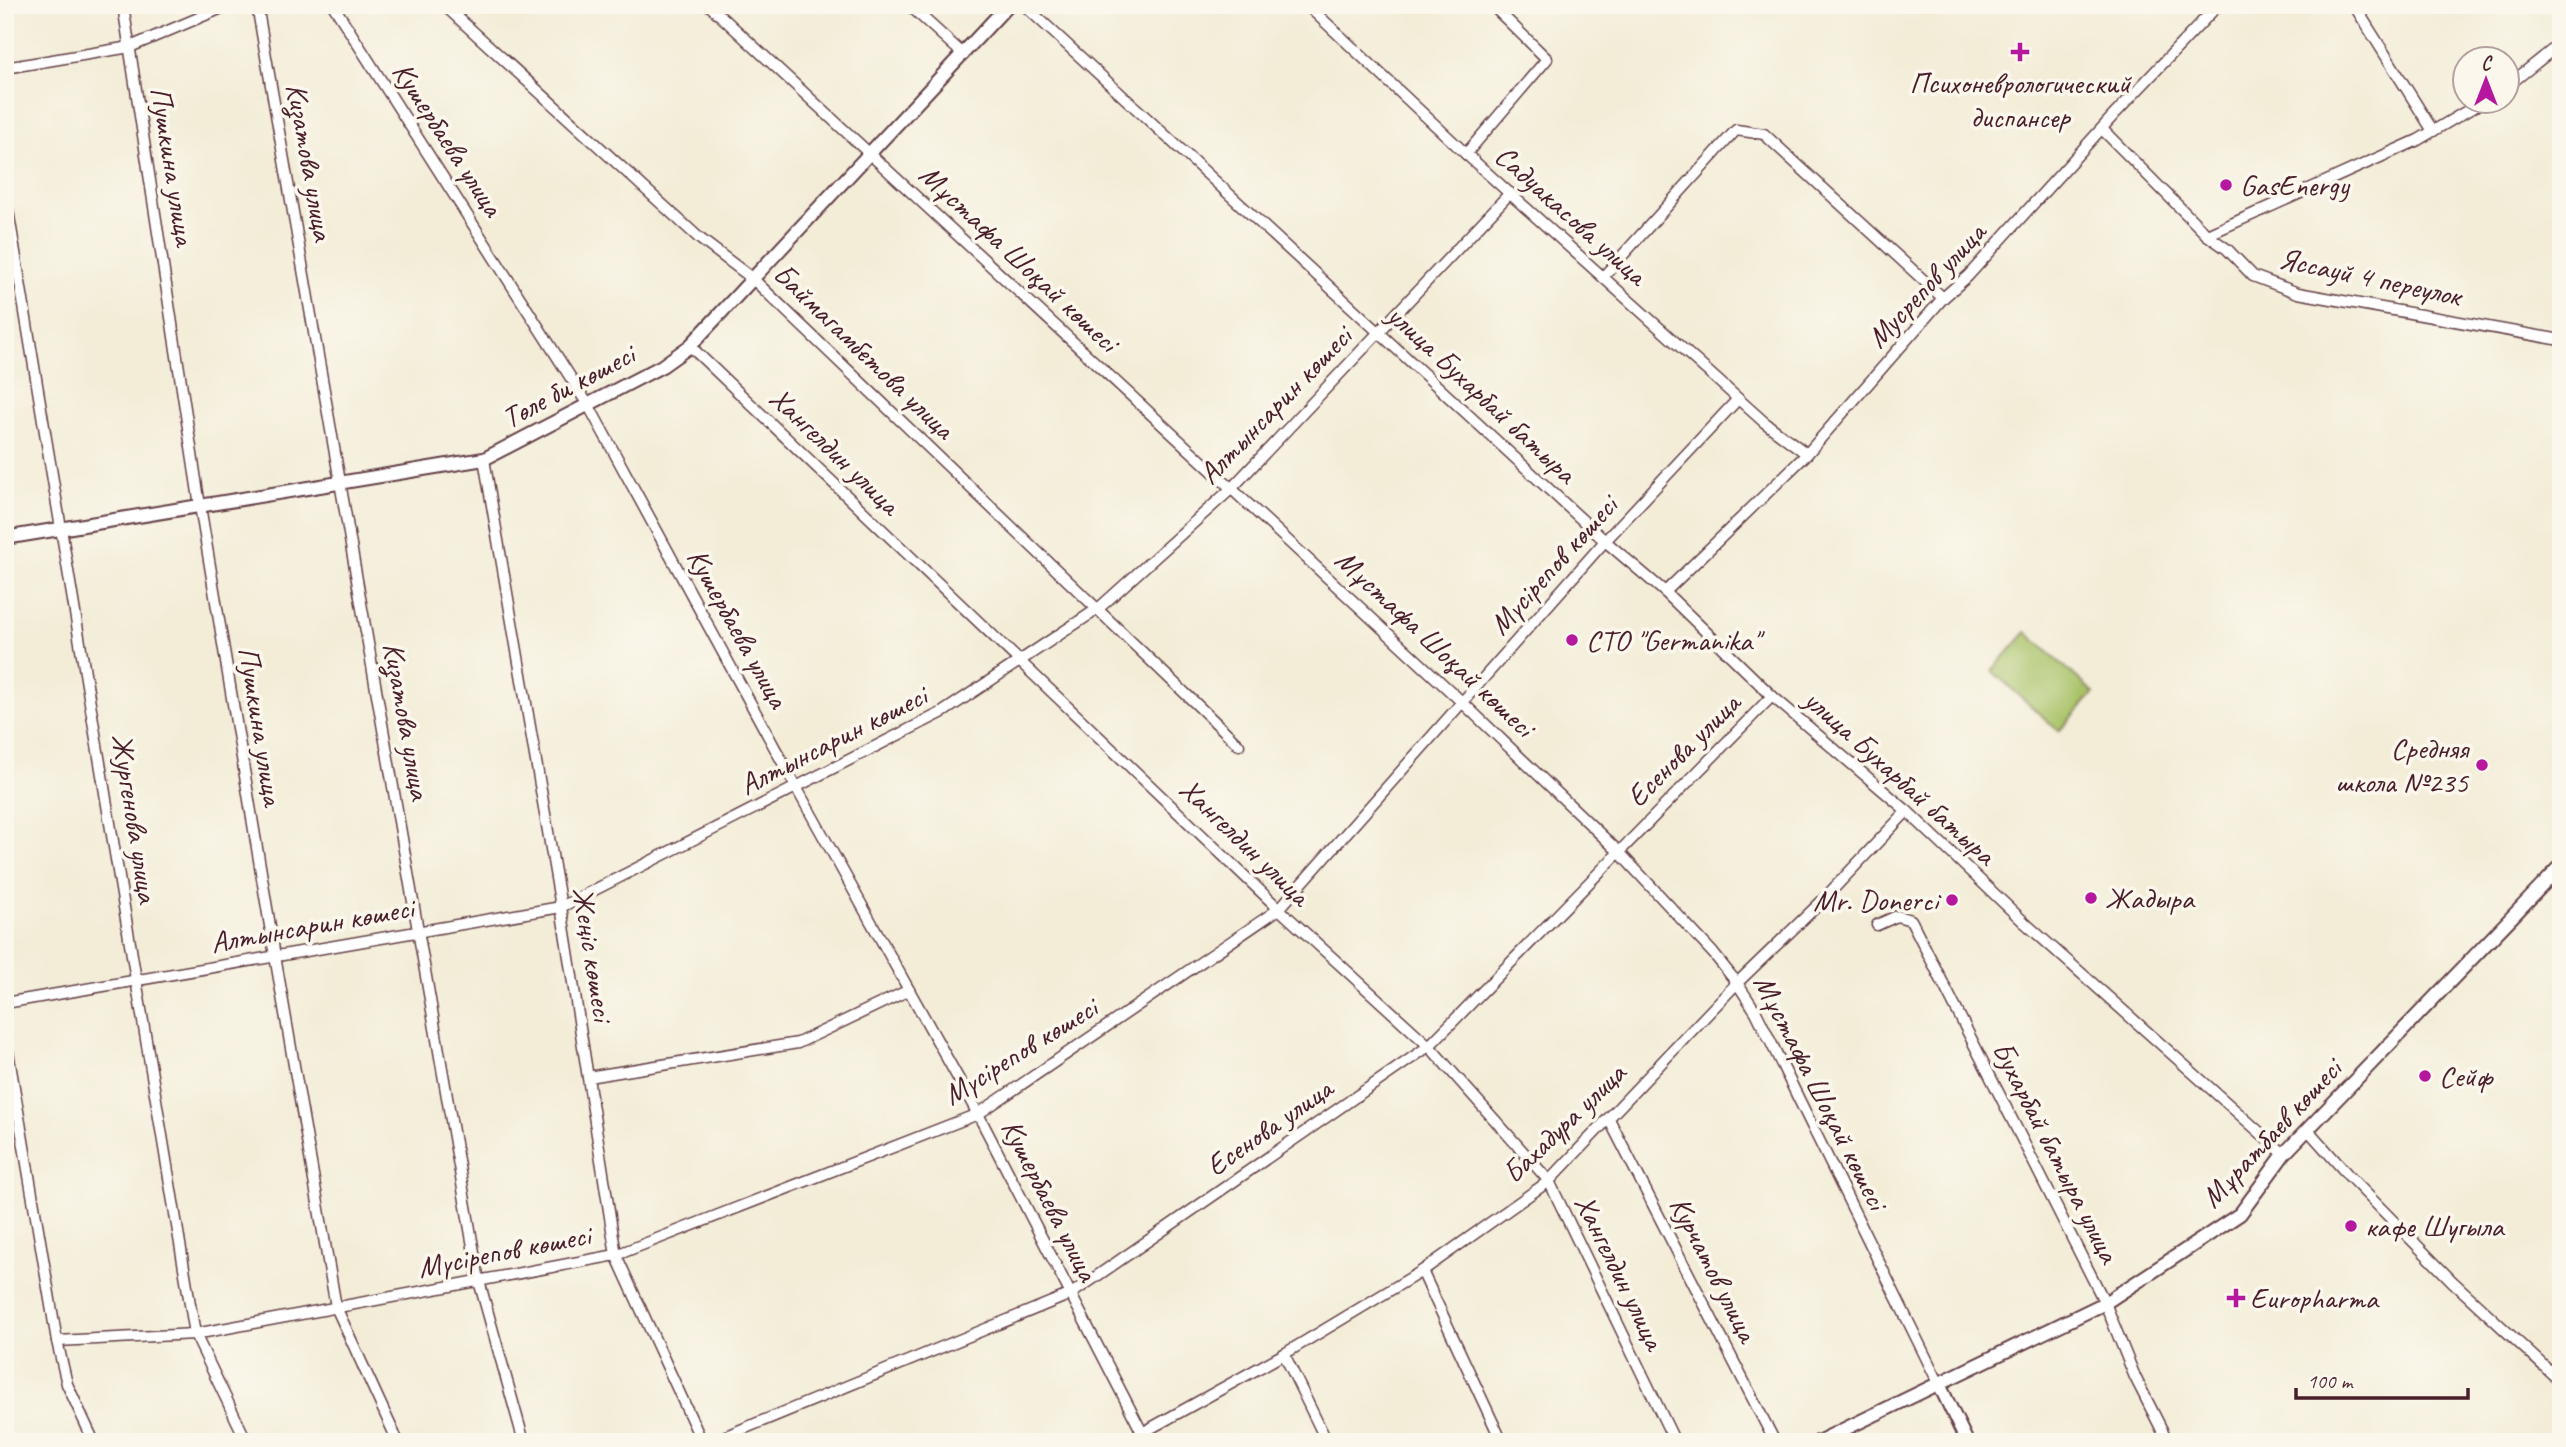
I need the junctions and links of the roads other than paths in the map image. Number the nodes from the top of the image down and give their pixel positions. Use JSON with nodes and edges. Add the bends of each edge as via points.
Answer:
{"nodes":[{"id":1,"x":122,"y":5,"type":"edge"},
{"id":2,"x":229,"y":5,"type":"edge"},
{"id":3,"x":257,"y":5,"type":"edge"},
{"id":4,"x":333,"y":5,"type":"edge"},
{"id":5,"x":444,"y":5,"type":"edge"},
{"id":6,"x":709,"y":5,"type":"edge"},
{"id":7,"x":909,"y":5,"type":"edge"},
{"id":8,"x":1008,"y":5,"type":"edge"},
{"id":9,"x":1024,"y":5,"type":"edge"},
{"id":10,"x":1307,"y":5,"type":"edge"},
{"id":11,"x":1492,"y":5,"type":"edge"},
{"id":12,"x":2218,"y":5,"type":"edge"},
{"id":13,"x":2354,"y":5,"type":"edge"},
{"id":14,"x":2561,"y":43,"type":"edge"},
{"id":15,"x":130,"y":47,"type":"junction"},
{"id":16,"x":964,"y":55,"type":"junction"},
{"id":17,"x":5,"y":68,"type":"edge"},
{"id":18,"x":2520,"y":76,"type":"edge"},
{"id":19,"x":2458,"y":116,"type":"edge"},
{"id":20,"x":2102,"y":129,"type":"junction"},
{"id":21,"x":2433,"y":131,"type":"junction"},
{"id":22,"x":1466,"y":154,"type":"junction"},
{"id":23,"x":869,"y":156,"type":"junction"},
{"id":24,"x":5,"y":191,"type":"edge"},
{"id":25,"x":1510,"y":193,"type":"junction"},
{"id":26,"x":2207,"y":235,"type":"junction"},
{"id":27,"x":1603,"y":276,"type":"junction"},
{"id":28,"x":753,"y":279,"type":"junction"},
{"id":29,"x":1944,"y":298,"type":"junction"},
{"id":30,"x":1379,"y":332,"type":"junction"},
{"id":31,"x":2561,"y":340,"type":"edge"},
{"id":32,"x":690,"y":346,"type":"junction"},
{"id":33,"x":1738,"y":399,"type":"junction"},
{"id":34,"x":589,"y":405,"type":"junction"},
{"id":35,"x":1807,"y":454,"type":"junction"},
{"id":36,"x":484,"y":459,"type":"junction"},
{"id":37,"x":341,"y":482,"type":"junction"},
{"id":38,"x":1231,"y":489,"type":"junction"},
{"id":39,"x":200,"y":506,"type":"junction"},
{"id":40,"x":62,"y":528,"type":"junction"},
{"id":41,"x":5,"y":538,"type":"edge"},
{"id":42,"x":1605,"y":541,"type":"junction"},
{"id":43,"x":1665,"y":592,"type":"junction"},
{"id":44,"x":1099,"y":608,"type":"junction"},
{"id":45,"x":1020,"y":661,"type":"junction"},
{"id":46,"x":1772,"y":695,"type":"junction"},
{"id":47,"x":1463,"y":703,"type":"junction"},
{"id":48,"x":1239,"y":745,"type":"dead end"},
{"id":49,"x":796,"y":787,"type":"junction"},
{"id":50,"x":1907,"y":811,"type":"junction"},
{"id":51,"x":1618,"y":851,"type":"junction"},
{"id":52,"x":2561,"y":866,"type":"edge"},
{"id":53,"x":561,"y":907,"type":"junction"},
{"id":54,"x":1279,"y":909,"type":"junction"},
{"id":55,"x":1877,"y":925,"type":"dead end"},
{"id":56,"x":419,"y":931,"type":"junction"},
{"id":57,"x":275,"y":956,"type":"junction"},
{"id":58,"x":137,"y":980,"type":"junction"},
{"id":59,"x":1737,"y":983,"type":"junction"},
{"id":60,"x":909,"y":990,"type":"junction"},
{"id":61,"x":5,"y":1003,"type":"edge"},
{"id":62,"x":5,"y":1034,"type":"edge"},
{"id":63,"x":1429,"y":1046,"type":"junction"},
{"id":64,"x":588,"y":1077,"type":"junction"},
{"id":65,"x":978,"y":1114,"type":"junction"},
{"id":66,"x":1609,"y":1119,"type":"junction"},
{"id":67,"x":2308,"y":1130,"type":"junction"},
{"id":68,"x":2284,"y":1154,"type":"junction"},
{"id":69,"x":1549,"y":1181,"type":"junction"},
{"id":70,"x":616,"y":1255,"type":"junction"},
{"id":71,"x":1422,"y":1271,"type":"junction"},
{"id":72,"x":479,"y":1281,"type":"junction"},
{"id":73,"x":1071,"y":1294,"type":"junction"},
{"id":74,"x":2105,"y":1303,"type":"junction"},
{"id":75,"x":336,"y":1307,"type":"junction"},
{"id":76,"x":195,"y":1334,"type":"junction"},
{"id":77,"x":57,"y":1341,"type":"junction"},
{"id":78,"x":1284,"y":1354,"type":"junction"},
{"id":79,"x":2561,"y":1382,"type":"edge"},
{"id":80,"x":1939,"y":1384,"type":"junction"},
{"id":81,"x":1145,"y":1438,"type":"edge"},
{"id":82,"x":701,"y":1441,"type":"edge"},
{"id":83,"x":94,"y":1442,"type":"edge"},
{"id":84,"x":247,"y":1442,"type":"edge"},
{"id":85,"x":398,"y":1442,"type":"edge"},
{"id":86,"x":524,"y":1442,"type":"edge"},
{"id":87,"x":689,"y":1442,"type":"edge"},
{"id":88,"x":1126,"y":1442,"type":"edge"},
{"id":89,"x":1327,"y":1442,"type":"edge"},
{"id":90,"x":1503,"y":1442,"type":"edge"},
{"id":91,"x":1675,"y":1442,"type":"edge"},
{"id":92,"x":1775,"y":1442,"type":"edge"},
{"id":93,"x":1818,"y":1442,"type":"edge"},
{"id":94,"x":1967,"y":1442,"type":"edge"},
{"id":95,"x":2168,"y":1442,"type":"edge"}],
"edges":[{"from":1,"to":15,"type":"street","name":"Пушкина улица"},
{"from":2,"to":15,"type":"street"},
{"from":3,"to":37,"type":"street","name":"Кизатова улица"},
{"from":4,"to":34,"type":"street","name":"Кушербаева улица"},
{"from":5,"to":28,"type":"street","name":"Баймагамбетова улица","via":[[699,238]]},
{"from":6,"to":23,"type":"street","name":"Мұстафа Шоқай көшесі"},
{"from":7,"to":16,"type":"street"},
{"from":8,"to":16,"type":"street","name":"Төле би көшесі"},
{"from":9,"to":30,"type":"street","name":"улица Бухарбай батыра"},
{"from":10,"to":22,"type":"street","name":"Садуакасова улица"},
{"from":11,"to":22,"type":"street","via":[[1547,59]]},
{"from":12,"to":20,"type":"street","name":"Мусрепов улица"},
{"from":13,"to":21,"type":"street"},
{"from":14,"to":18,"type":"street"},
{"from":15,"to":17,"type":"street"},
{"from":15,"to":39,"type":"street","name":"Пушкина улица"},
{"from":16,"to":23,"type":"street","name":"Төле би көшесі"},
{"from":19,"to":21,"type":"street"},
{"from":20,"to":26,"type":"street","name":"Яссауй 4 переулок"},
{"from":20,"to":29,"type":"street","name":"Мусрепов улица"},
{"from":21,"to":26,"type":"street"},
{"from":22,"to":25,"type":"street","name":"Садуакасова улица"},
{"from":23,"to":28,"type":"street","name":"Төле би көшесі"},
{"from":23,"to":38,"type":"street","name":"Мұстафа Шоқай көшесі"},
{"from":24,"to":40,"type":"street","name":"Жургенова улица"},
{"from":25,"to":27,"type":"street","name":"Садуакасова улица"},
{"from":25,"to":30,"type":"street","name":"Алтынсарин көшесі"},
{"from":26,"to":31,"type":"street","name":"Яссауй 4 переулок","via":[[2253,276],[2298,293]]},
{"from":27,"to":29,"type":"street","via":[[1736,130],[1764,134]]},
{"from":27,"to":33,"type":"street","name":"Садуакасова улица"},
{"from":28,"to":32,"type":"street","name":"Төле би көшесі"},
{"from":28,"to":44,"type":"street","name":"Баймагамбетова улица"},
{"from":29,"to":35,"type":"street","name":"Мусрепов улица"},
{"from":30,"to":38,"type":"street","name":"Алтынсарин көшесі"},
{"from":30,"to":42,"type":"street","name":"улица Бухарбай батыра"},
{"from":32,"to":34,"type":"street","name":"Төле би көшесі"},
{"from":32,"to":45,"type":"street","name":"Хангелдин улица"},
{"from":33,"to":35,"type":"street","name":"Садуакасова улица"},
{"from":33,"to":42,"type":"street","name":"Мүсірепов көшесі"},
{"from":34,"to":36,"type":"street","name":"Төле би көшесі"},
{"from":34,"to":49,"type":"street","name":"Кушербаева улица"},
{"from":35,"to":43,"type":"street","name":"Мусрепов улица"},
{"from":36,"to":37,"type":"street","name":"Төле би көшесі"},
{"from":36,"to":53,"type":"street","name":"Жеңіс көшесі"},
{"from":37,"to":39,"type":"street","name":"Төле би көшесі"},
{"from":37,"to":56,"type":"street","name":"Кизатова улица"},
{"from":38,"to":44,"type":"street","name":"Алтынсарин көшесі"},
{"from":38,"to":47,"type":"street","name":"Мұстафа Шоқай көшесі"},
{"from":39,"to":40,"type":"street","name":"Төле би көшесі"},
{"from":39,"to":57,"type":"street","name":"Пушкина улица"},
{"from":40,"to":41,"type":"street","name":"Төле би көшесі"},
{"from":40,"to":58,"type":"street","name":"Жургенова улица"},
{"from":42,"to":43,"type":"street","name":"улица Бухарбай батыра"},
{"from":42,"to":47,"type":"street","name":"Мүсірепов көшесі"},
{"from":43,"to":46,"type":"street","name":"улица Бухарбай батыра"},
{"from":44,"to":45,"type":"street","name":"Алтынсарин көшесі"},
{"from":44,"to":48,"type":"street","name":"Баймагамбетова улица"},
{"from":45,"to":49,"type":"street","name":"Алтынсарин көшесі","via":[[943,712]]},
{"from":45,"to":54,"type":"street","name":"Хангелдин улица"},
{"from":46,"to":50,"type":"street","name":"улица Бухарбай батыра"},
{"from":46,"to":51,"type":"street","name":"Есенова улица"},
{"from":47,"to":51,"type":"street","name":"Мұстафа Шоқай көшесі"},
{"from":47,"to":54,"type":"street","name":"Мүсірепов көшесі"},
{"from":49,"to":53,"type":"street","name":"Алтынсарин көшесі"},
{"from":49,"to":60,"type":"street","name":"Кушербаева улица"},
{"from":50,"to":59,"type":"street","name":"Бахадура улица"},
{"from":50,"to":68,"type":"street","name":"улица Бухарбай батыра"},
{"from":51,"to":59,"type":"street","name":"Мұстафа Шоқай көшесі"},
{"from":51,"to":63,"type":"street","name":"Есенова улица"},
{"from":52,"to":67,"type":"street","name":"Мұратбаев көшесі"},
{"from":53,"to":56,"type":"street","name":"Алтынсарин көшесі"},
{"from":53,"to":64,"type":"street","name":"Жеңіс көшесі"},
{"from":54,"to":63,"type":"street","name":"Хангелдин улица"},
{"from":54,"to":65,"type":"street","name":"Мүсірепов көшесі"},
{"from":55,"to":74,"type":"street","name":"Бухарбай батыра улица","via":[[1897,916],[1911,920]]},
{"from":56,"to":57,"type":"street","name":"Алтынсарин көшесі"},
{"from":56,"to":72,"type":"street","name":"Кизатова улица"},
{"from":57,"to":58,"type":"street","name":"Алтынсарин көшесі"},
{"from":57,"to":75,"type":"street","name":"Пушкина улица"},
{"from":58,"to":61,"type":"street","name":"Алтынсарин көшесі"},
{"from":58,"to":76,"type":"street","name":"Жургенова улица"},
{"from":59,"to":66,"type":"street","name":"Бахадура улица"},
{"from":59,"to":80,"type":"street","name":"Мұстафа Шоқай көшесі","via":[[1756,1012]]},
{"from":60,"to":64,"type":"street","via":[[799,1043]]},
{"from":60,"to":65,"type":"street","name":"Кушербаева улица"},
{"from":62,"to":77,"type":"street"},
{"from":63,"to":69,"type":"street","name":"Хангелдин улица"},
{"from":63,"to":73,"type":"street","name":"Есенова улица"},
{"from":64,"to":70,"type":"street","name":"Жеңіс көшесі"},
{"from":65,"to":70,"type":"street","name":"Мүсірепов көшесі"},
{"from":65,"to":73,"type":"street","name":"Кушербаева улица"},
{"from":66,"to":69,"type":"street","name":"Бахадура улица"},
{"from":66,"to":92,"type":"street","name":"Курчатов улица"},
{"from":67,"to":68,"type":"street","name":"Мұратбаев көшесі"},
{"from":67,"to":79,"type":"street","via":[[2452,1281]]},
{"from":68,"to":74,"type":"street","name":"Мұратбаев көшесі","via":[[2240,1214]]},
{"from":69,"to":71,"type":"street","name":"Бахадура улица"},
{"from":69,"to":91,"type":"street","name":"Хангелдин улица"},
{"from":70,"to":72,"type":"street","name":"Мүсірепов көшесі"},
{"from":70,"to":82,"type":"street","name":"Жеңіс көшесі"},
{"from":71,"to":78,"type":"street","name":"Бахадура улица"},
{"from":71,"to":90,"type":"street"},
{"from":72,"to":75,"type":"street","name":"Мүсірепов көшесі"},
{"from":72,"to":86,"type":"street","name":"Кизатова улица"},
{"from":73,"to":81,"type":"street","name":"Кушербаева улица"},
{"from":73,"to":82,"type":"street","name":"Есенова улица","via":[[721,1438]]},
{"from":74,"to":80,"type":"street","name":"Мұратбаев көшесі"},
{"from":74,"to":95,"type":"street","name":"Бухарбай батыра улица"},
{"from":75,"to":76,"type":"street","name":"Мүсірепов көшесі"},
{"from":75,"to":85,"type":"street","name":"Пушкина улица"},
{"from":76,"to":77,"type":"street","name":"Мүсірепов көшесі"},
{"from":76,"to":84,"type":"street","name":"Жургенова улица"},
{"from":77,"to":83,"type":"street","via":[[67,1384]]},
{"from":78,"to":81,"type":"street","name":"Бахадура улица"},
{"from":78,"to":89,"type":"street"},
{"from":80,"to":93,"type":"street","name":"Мұратбаев көшесі"},
{"from":80,"to":94,"type":"street","name":"Мұстафа Шоқай көшесі"},
{"from":81,"to":88,"type":"street","name":"Бахадура улица"},
{"from":82,"to":87,"type":"street","name":"Есенова улица"}]}
